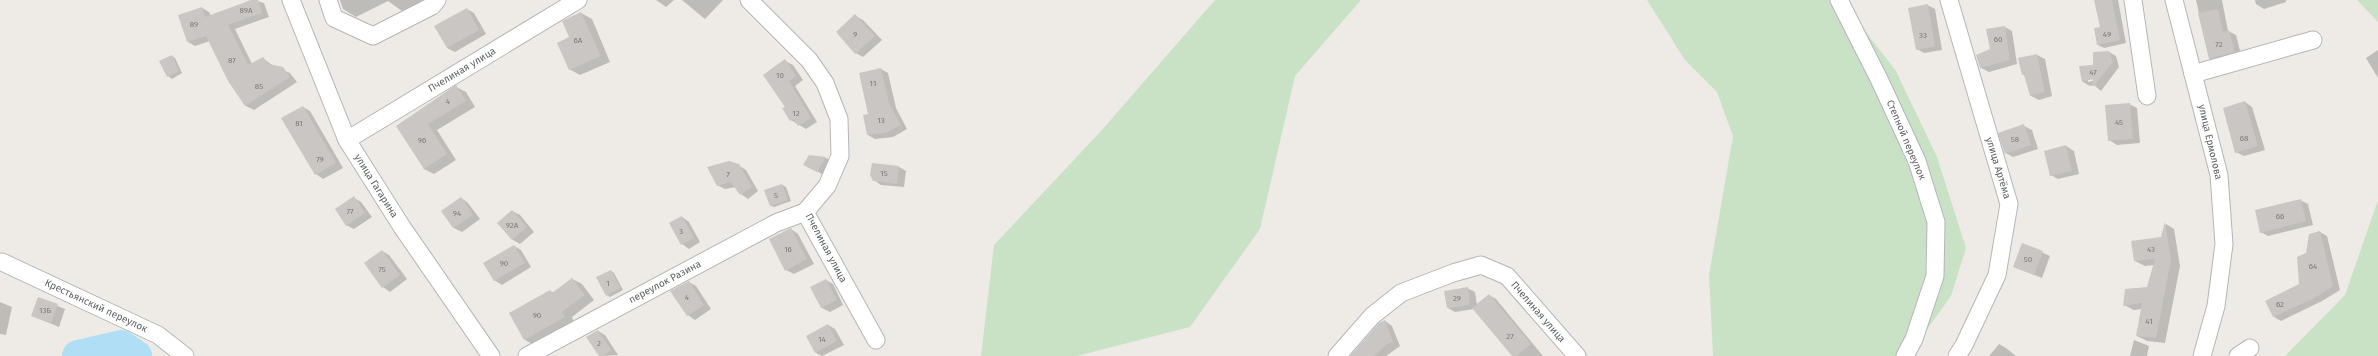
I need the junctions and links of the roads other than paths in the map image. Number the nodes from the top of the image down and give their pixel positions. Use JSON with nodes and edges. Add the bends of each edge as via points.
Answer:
{"nodes":[{"id":1,"x":291,"y":0,"type":"edge"},
{"id":2,"x":328,"y":0,"type":"edge"},
{"id":3,"x":437,"y":0,"type":"edge"},
{"id":4,"x":578,"y":0,"type":"edge"},
{"id":5,"x":749,"y":0,"type":"edge"},
{"id":6,"x":1839,"y":0,"type":"edge"},
{"id":7,"x":1948,"y":0,"type":"edge"},
{"id":8,"x":2133,"y":0,"type":"edge"},
{"id":9,"x":2174,"y":0,"type":"edge"},
{"id":10,"x":2313,"y":40,"type":"dead end"},
{"id":11,"x":2193,"y":74,"type":"junction"},
{"id":12,"x":2147,"y":96,"type":"dead end"},
{"id":13,"x":348,"y":140,"type":"junction"},
{"id":14,"x":805,"y":212,"type":"junction"},
{"id":15,"x":2,"y":262,"type":"dead end"},
{"id":16,"x":876,"y":340,"type":"dead end"},
{"id":17,"x":185,"y":356,"type":"edge"},
{"id":18,"x":491,"y":356,"type":"edge"},
{"id":19,"x":527,"y":356,"type":"edge"},
{"id":20,"x":1337,"y":356,"type":"edge"},
{"id":21,"x":1577,"y":356,"type":"edge"},
{"id":22,"x":1906,"y":356,"type":"edge"},
{"id":23,"x":1957,"y":356,"type":"edge"},
{"id":24,"x":2202,"y":356,"type":"edge"}],
"edges":[{"from":1,"to":13,"type":"street","name":"улица Гагарина"},
{"from":2,"to":3,"type":"street","via":[[334,18],[373,36],[432,6]]},
{"from":4,"to":13,"type":"street","name":"Пчелиная улица"},
{"from":5,"to":14,"type":"street","name":"Пчелиная улица","via":[[809,60],[825,83],[840,119],[840,156],[827,186]]},
{"from":6,"to":22,"type":"street","name":"Степной переулок","via":[[1917,161],[1936,222],[1935,276]]},
{"from":7,"to":23,"type":"street","name":"улица Артёма","via":[[2009,204],[1997,275]]},
{"from":8,"to":12,"type":"street"},
{"from":9,"to":11,"type":"street","name":"улица Ермолова"},
{"from":10,"to":11,"type":"street"},
{"from":11,"to":24,"type":"street","name":"улица Ермолова","via":[[2219,175],[2224,244],[2216,306]]},
{"from":13,"to":18,"type":"street","name":"улица Гагарина","via":[[402,227]]},
{"from":14,"to":16,"type":"street","name":"Пчелиная улица"},
{"from":14,"to":19,"type":"street","name":"переулок Разина","via":[[776,223]]},
{"from":15,"to":17,"type":"street","name":"Крестьянский переулок","via":[[158,335]]},
{"from":20,"to":21,"type":"street","name":"Пчелиная улица","via":[[1372,316],[1401,293],[1446,275],[1481,265],[1507,276]]}]}
